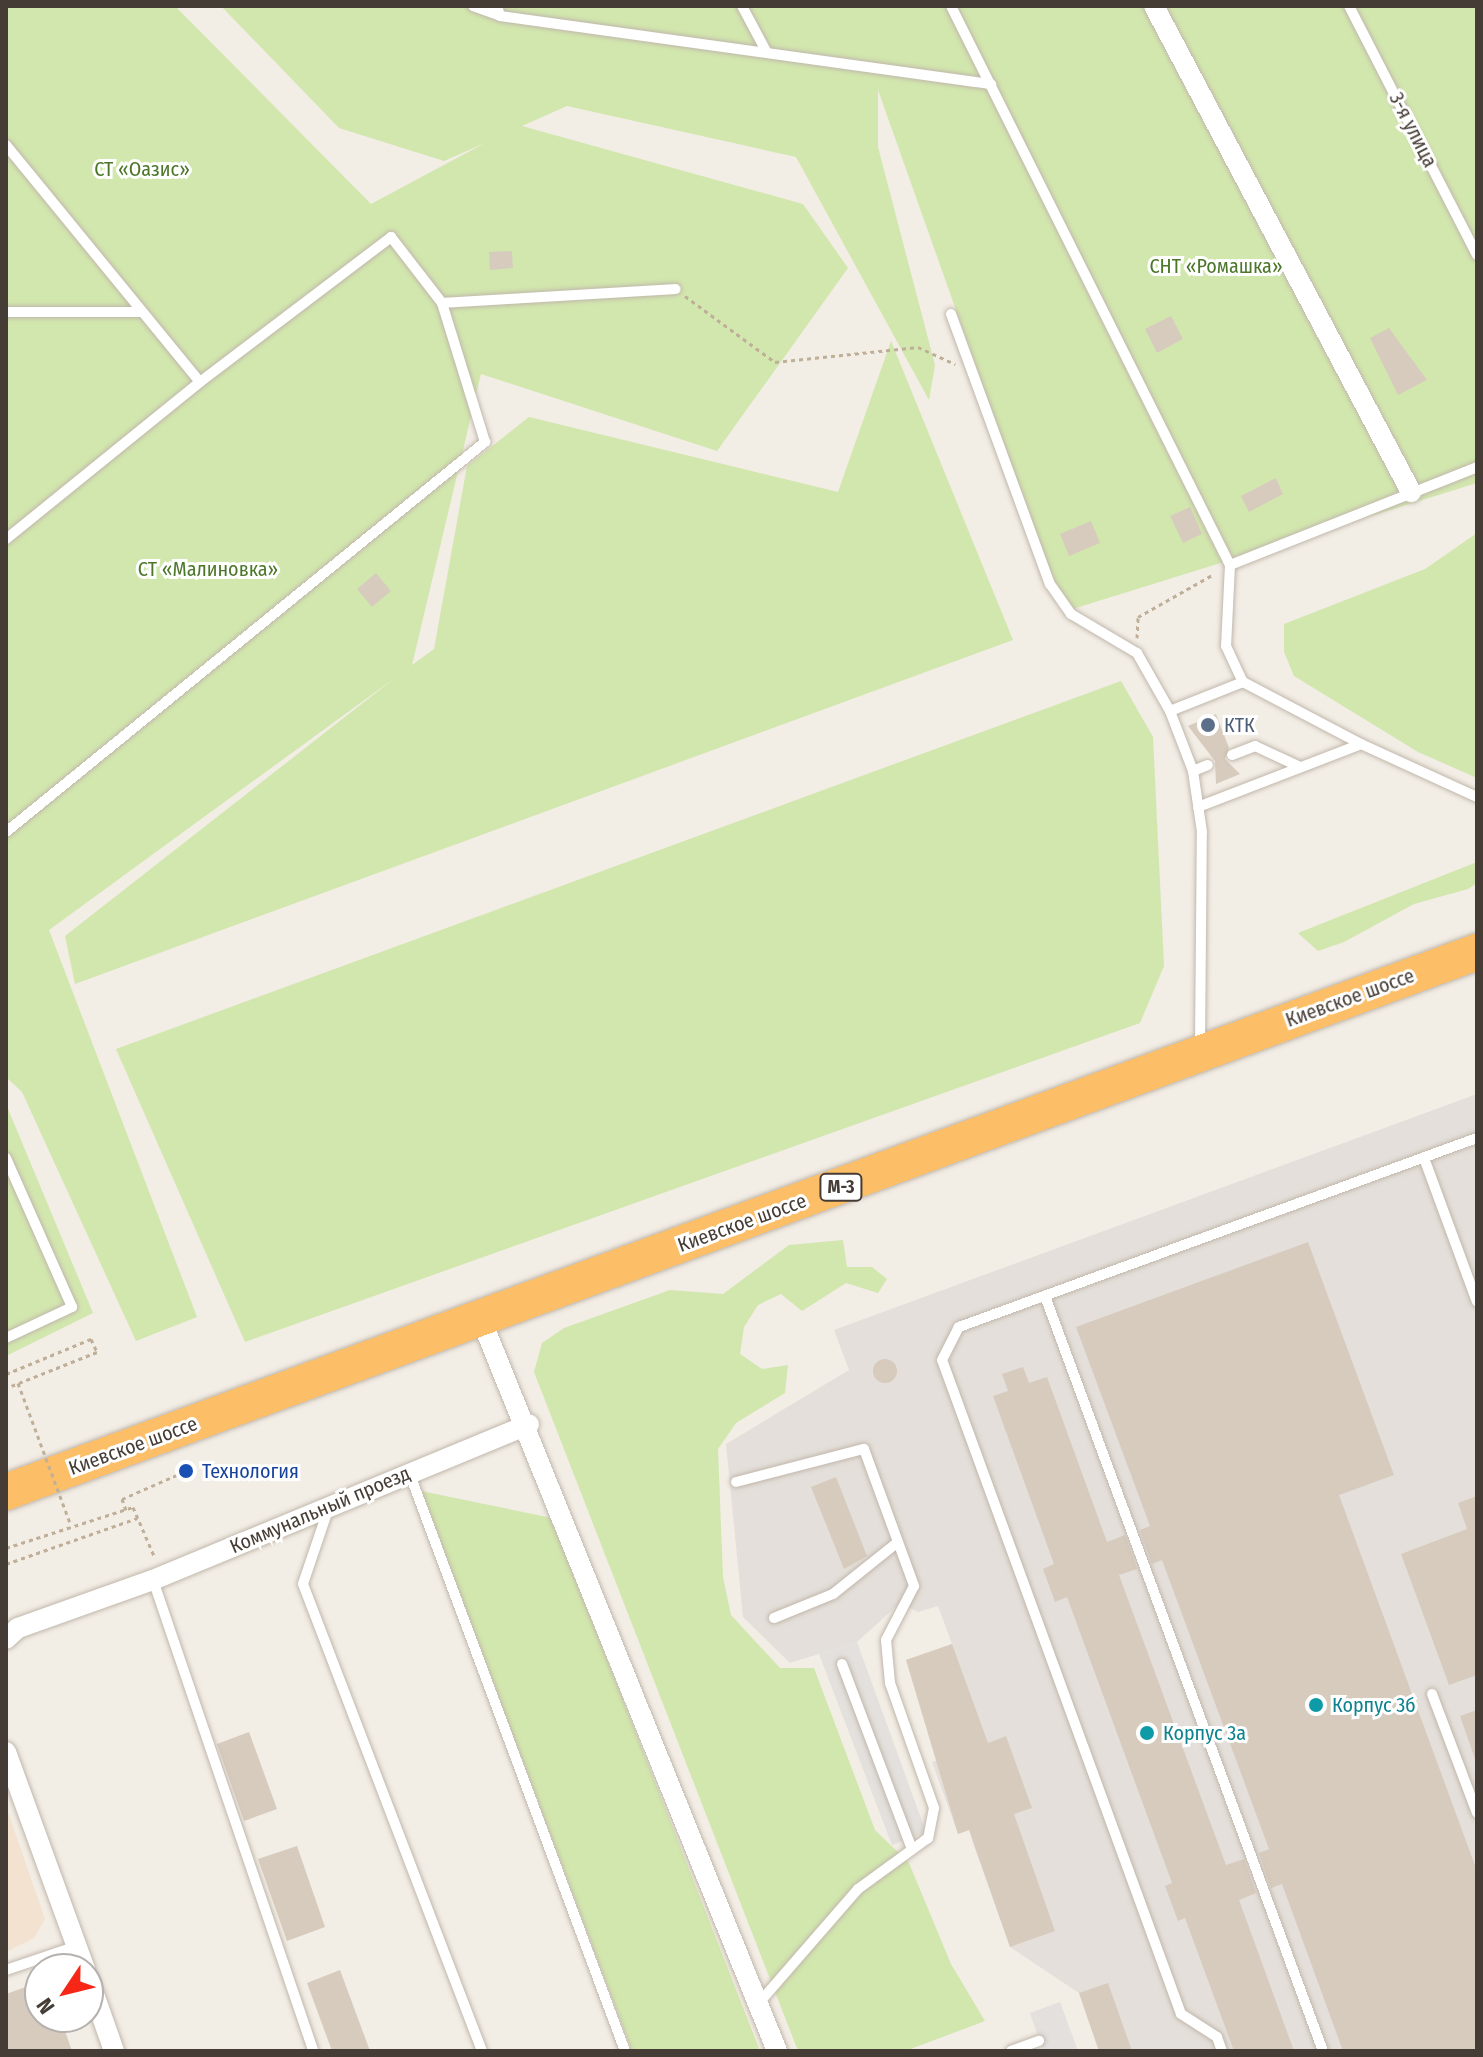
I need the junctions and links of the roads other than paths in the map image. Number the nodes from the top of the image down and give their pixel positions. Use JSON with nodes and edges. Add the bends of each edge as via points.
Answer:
{"nodes":[{"id":1,"x":473,"y":6,"type":"edge"},
{"id":2,"x":742,"y":6,"type":"edge"},
{"id":3,"x":951,"y":6,"type":"edge"},
{"id":4,"x":1154,"y":6,"type":"edge"},
{"id":5,"x":1349,"y":6,"type":"edge"},
{"id":6,"x":499,"y":11,"type":"edge"},
{"id":7,"x":766,"y":51,"type":"junction"},
{"id":8,"x":991,"y":84,"type":"junction"},
{"id":9,"x":6,"y":145,"type":"edge"},
{"id":10,"x":1477,"y":255,"type":"edge"},
{"id":11,"x":676,"y":289,"type":"road end"},
{"id":12,"x":442,"y":303,"type":"junction"},
{"id":13,"x":6,"y":312,"type":"edge"},
{"id":14,"x":142,"y":312,"type":"junction"},
{"id":15,"x":951,"y":314,"type":"dead end"},
{"id":16,"x":200,"y":382,"type":"junction"},
{"id":17,"x":1477,"y":467,"type":"edge"},
{"id":18,"x":1411,"y":492,"type":"junction"},
{"id":19,"x":6,"y":539,"type":"edge"},
{"id":20,"x":1230,"y":565,"type":"junction"},
{"id":21,"x":1243,"y":682,"type":"junction"},
{"id":22,"x":1170,"y":711,"type":"junction"},
{"id":23,"x":1361,"y":744,"type":"junction"},
{"id":24,"x":1232,"y":755,"type":"dead end"},
{"id":25,"x":1208,"y":765,"type":"dead end"},
{"id":26,"x":1300,"y":767,"type":"junction"},
{"id":27,"x":1193,"y":771,"type":"junction"},
{"id":28,"x":1477,"y":797,"type":"edge"},
{"id":29,"x":1198,"y":807,"type":"junction"},
{"id":30,"x":6,"y":832,"type":"edge"},
{"id":31,"x":1477,"y":952,"type":"edge"},
{"id":32,"x":1200,"y":1052,"type":"junction"},
{"id":33,"x":1477,"y":1138,"type":"edge"},
{"id":34,"x":6,"y":1158,"type":"edge"},
{"id":35,"x":1424,"y":1158,"type":"junction"},
{"id":36,"x":1045,"y":1296,"type":"junction"},
{"id":37,"x":1477,"y":1302,"type":"edge"},
{"id":38,"x":481,"y":1319,"type":"junction"},
{"id":39,"x":6,"y":1338,"type":"edge"},
{"id":40,"x":529,"y":1424,"type":"junction"},
{"id":41,"x":409,"y":1472,"type":"junction"},
{"id":42,"x":736,"y":1482,"type":"dead end"},
{"id":43,"x":6,"y":1492,"type":"edge"},
{"id":44,"x":330,"y":1504,"type":"junction"},
{"id":45,"x":898,"y":1542,"type":"junction"},
{"id":46,"x":158,"y":1578,"type":"junction"},
{"id":47,"x":774,"y":1618,"type":"dead end"},
{"id":48,"x":10,"y":1630,"type":"edge"},
{"id":49,"x":842,"y":1664,"type":"dead end"},
{"id":50,"x":1432,"y":1694,"type":"dead end"},
{"id":51,"x":6,"y":1752,"type":"edge"},
{"id":52,"x":1477,"y":1813,"type":"edge"},
{"id":53,"x":912,"y":1849,"type":"junction"},
{"id":54,"x":77,"y":1946,"type":"junction"},
{"id":55,"x":79,"y":1953,"type":"edge"},
{"id":56,"x":6,"y":1970,"type":"edge"},
{"id":57,"x":758,"y":2004,"type":"junction"},
{"id":58,"x":104,"y":2023,"type":"edge"},
{"id":59,"x":1039,"y":2041,"type":"dead end"},
{"id":60,"x":114,"y":2051,"type":"edge"},
{"id":61,"x":313,"y":2051,"type":"edge"},
{"id":62,"x":482,"y":2051,"type":"edge"},
{"id":63,"x":625,"y":2051,"type":"edge"},
{"id":64,"x":777,"y":2051,"type":"edge"},
{"id":65,"x":1011,"y":2051,"type":"edge"},
{"id":66,"x":1222,"y":2051,"type":"edge"},
{"id":67,"x":1323,"y":2051,"type":"edge"}],
"edges":[{"from":1,"to":6,"type":"lane"},
{"from":2,"to":7,"type":"lane"},
{"from":3,"to":8,"type":"lane"},
{"from":4,"to":18,"type":"street"},
{"from":5,"to":10,"type":"lane","name":"3-я улица"},
{"from":6,"to":7,"type":"lane"},
{"from":7,"to":8,"type":"lane"},
{"from":8,"to":20,"type":"lane"},
{"from":9,"to":14,"type":"lane"},
{"from":11,"to":12,"type":"lane"},
{"from":12,"to":16,"type":"lane","via":[[391,237]]},
{"from":12,"to":30,"type":"lane","via":[[485,442]]},
{"from":13,"to":14,"type":"lane"},
{"from":14,"to":16,"type":"lane"},
{"from":15,"to":22,"type":"lane","via":[[1050,584],[1071,614],[1137,653]]},
{"from":16,"to":19,"type":"lane"},
{"from":17,"to":18,"type":"lane"},
{"from":18,"to":20,"type":"lane"},
{"from":20,"to":21,"type":"lane","via":[[1226,646]]},
{"from":21,"to":22,"type":"lane"},
{"from":21,"to":23,"type":"lane"},
{"from":22,"to":27,"type":"lane"},
{"from":23,"to":26,"type":"lane"},
{"from":23,"to":28,"type":"lane"},
{"from":24,"to":26,"type":"lane","via":[[1255,746]]},
{"from":25,"to":27,"type":"lane"},
{"from":26,"to":29,"type":"lane"},
{"from":27,"to":29,"type":"lane"},
{"from":29,"to":32,"type":"lane"},
{"from":31,"to":32,"type":"highway","name":"Киевское шоссе","number":"М-3"},
{"from":32,"to":38,"type":"highway","name":"Киевское шоссе","number":"М-3"},
{"from":33,"to":35,"type":"lane"},
{"from":34,"to":39,"type":"lane","via":[[72,1307]]},
{"from":35,"to":36,"type":"lane"},
{"from":35,"to":37,"type":"lane"},
{"from":36,"to":66,"type":"lane","via":[[959,1327],[942,1360],[1181,2014],[1217,2037]]},
{"from":36,"to":67,"type":"lane"},
{"from":38,"to":40,"type":"street"},
{"from":38,"to":43,"type":"highway","name":"Киевское шоссе","number":"М-3"},
{"from":40,"to":41,"type":"street","name":"Коммунальный проезд"},
{"from":40,"to":57,"type":"street"},
{"from":41,"to":44,"type":"street","name":"Коммунальный проезд"},
{"from":41,"to":63,"type":"lane"},
{"from":42,"to":45,"type":"lane","via":[[864,1449]]},
{"from":44,"to":46,"type":"street","name":"Коммунальный проезд"},
{"from":44,"to":62,"type":"lane","via":[[303,1584]]},
{"from":45,"to":47,"type":"lane","via":[[833,1594]]},
{"from":45,"to":53,"type":"lane","via":[[914,1586],[886,1640],[890,1683],[934,1808],[928,1838]]},
{"from":46,"to":48,"type":"street","name":"Коммунальный проезд"},
{"from":46,"to":61,"type":"lane"},
{"from":49,"to":53,"type":"lane"},
{"from":50,"to":52,"type":"lane"},
{"from":51,"to":54,"type":"street"},
{"from":53,"to":57,"type":"lane","via":[[849,1898]]},
{"from":54,"to":55,"type":"street"},
{"from":54,"to":56,"type":"lane"},
{"from":57,"to":64,"type":"street"},
{"from":58,"to":60,"type":"street"},
{"from":59,"to":65,"type":"lane"}]}
